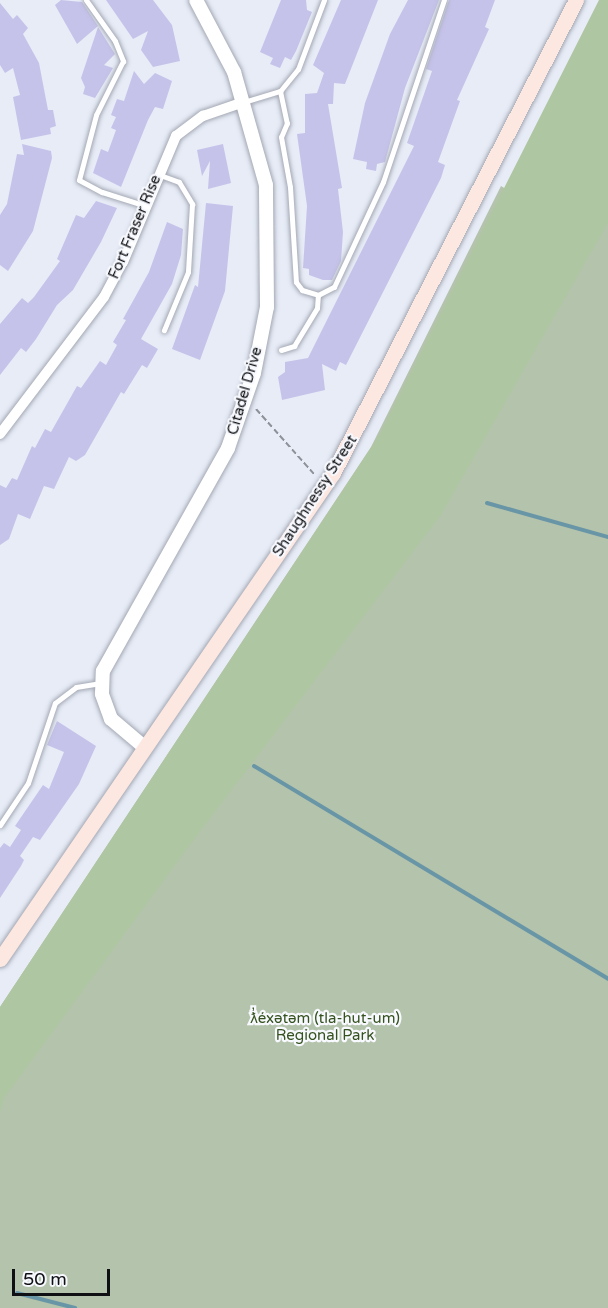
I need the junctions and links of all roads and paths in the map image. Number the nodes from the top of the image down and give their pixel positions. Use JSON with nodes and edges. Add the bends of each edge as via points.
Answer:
{"nodes":[{"id":1,"x":86,"y":0,"type":"edge"},
{"id":2,"x":197,"y":0,"type":"edge"},
{"id":3,"x":324,"y":0,"type":"edge"},
{"id":4,"x":444,"y":0,"type":"edge"},
{"id":5,"x":576,"y":0,"type":"edge"},
{"id":6,"x":280,"y":91,"type":"junction"},
{"id":7,"x":244,"y":102,"type":"junction"},
{"id":8,"x":158,"y":175,"type":"junction"},
{"id":9,"x":146,"y":206,"type":"junction"},
{"id":10,"x":318,"y":295,"type":"junction"},
{"id":11,"x":164,"y":330,"type":"dead end"},
{"id":12,"x":281,"y":350,"type":"dead end"},
{"id":13,"x":256,"y":409,"type":"dead end"},
{"id":14,"x":0,"y":434,"type":"edge"},
{"id":15,"x":314,"y":474,"type":"dead end"},
{"id":16,"x":101,"y":683,"type":"junction"},
{"id":17,"x":143,"y":746,"type":"junction"},
{"id":18,"x":2,"y":818,"type":"edge"},
{"id":19,"x":0,"y":825,"type":"edge"},
{"id":20,"x":0,"y":959,"type":"edge"}],
"edges":[{"from":1,"to":9,"type":"lane","via":[[115,41],[123,61],[96,115],[79,180]]},
{"from":2,"to":7,"type":"street","name":"Citadel Drive","via":[[226,54]]},
{"from":3,"to":6,"type":"lane","via":[[298,69]]},
{"from":4,"to":10,"type":"lane","via":[[383,182],[334,287]]},
{"from":5,"to":17,"type":"main road","name":"Shaughnessy Street","via":[[340,460]]},
{"from":6,"to":7,"type":"lane"},
{"from":6,"to":10,"type":"lane","via":[[287,123],[281,137],[290,187],[296,282],[302,290]]},
{"from":7,"to":8,"type":"street","name":"Fort Fraser Rise","via":[[203,116],[184,128],[170,144]]},
{"from":7,"to":16,"type":"street","name":"Citadel Drive","via":[[266,185],[267,307],[254,373],[228,448],[107,660]]},
{"from":8,"to":9,"type":"street","name":"Fort Fraser Rise"},
{"from":8,"to":11,"type":"lane","via":[[179,182],[187,189],[192,204],[188,272]]},
{"from":9,"to":14,"type":"street","name":"Fort Fraser Rise","via":[[104,297]]},
{"from":10,"to":12,"type":"lane","via":[[317,308],[294,346]]},
{"from":13,"to":15,"type":"path"},
{"from":16,"to":17,"type":"street","via":[[111,719]]},
{"from":16,"to":18,"type":"lane","via":[[76,687],[55,703],[28,783]]},
{"from":17,"to":20,"type":"main road","name":"Shaughnessy Street"},
{"from":18,"to":19,"type":"lane"}]}
